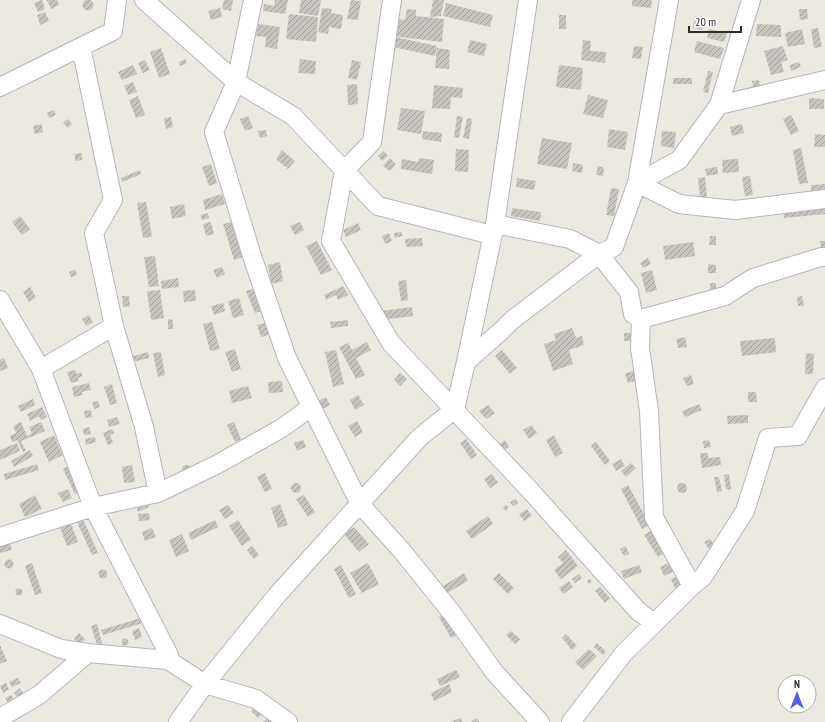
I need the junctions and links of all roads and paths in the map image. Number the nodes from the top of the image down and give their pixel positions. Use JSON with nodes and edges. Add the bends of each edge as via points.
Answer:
{"nodes":[{"id":1,"x":117,"y":0,"type":"edge"},
{"id":2,"x":144,"y":0,"type":"edge"},
{"id":3,"x":253,"y":0,"type":"edge"},
{"id":4,"x":392,"y":0,"type":"edge"},
{"id":5,"x":528,"y":0,"type":"edge"},
{"id":6,"x":669,"y":0,"type":"edge"},
{"id":7,"x":752,"y":0,"type":"edge"},
{"id":8,"x":81,"y":47,"type":"junction"},
{"id":9,"x":825,"y":80,"type":"edge"},
{"id":10,"x":236,"y":82,"type":"junction"},
{"id":11,"x":0,"y":87,"type":"edge"},
{"id":12,"x":719,"y":105,"type":"junction"},
{"id":13,"x":344,"y":171,"type":"junction"},
{"id":14,"x":637,"y":183,"type":"junction"},
{"id":15,"x":825,"y":199,"type":"edge"},
{"id":16,"x":493,"y":229,"type":"junction"},
{"id":17,"x":599,"y":254,"type":"junction"},
{"id":18,"x":825,"y":257,"type":"edge"},
{"id":19,"x":0,"y":300,"type":"edge"},
{"id":20,"x":641,"y":319,"type":"junction"},
{"id":21,"x":114,"y":326,"type":"junction"},
{"id":22,"x":466,"y":362,"type":"junction"},
{"id":23,"x":41,"y":369,"type":"junction"},
{"id":24,"x":825,"y":388,"type":"edge"},
{"id":25,"x":311,"y":407,"type":"junction"},
{"id":26,"x":454,"y":409,"type":"junction"},
{"id":27,"x":158,"y":493,"type":"junction"},
{"id":28,"x":360,"y":504,"type":"junction"},
{"id":29,"x":93,"y":507,"type":"junction"},
{"id":30,"x":0,"y":537,"type":"edge"},
{"id":31,"x":692,"y":586,"type":"junction"},
{"id":32,"x":0,"y":624,"type":"edge"},
{"id":33,"x":654,"y":624,"type":"junction"},
{"id":34,"x":88,"y":653,"type":"junction"},
{"id":35,"x":168,"y":660,"type":"junction"},
{"id":36,"x":205,"y":684,"type":"junction"},
{"id":37,"x":0,"y":718,"type":"edge"},
{"id":38,"x":178,"y":722,"type":"edge"},
{"id":39,"x":288,"y":722,"type":"edge"},
{"id":40,"x":540,"y":722,"type":"edge"},
{"id":41,"x":572,"y":722,"type":"edge"}],
"edges":[{"from":1,"to":8,"type":"street","via":[[113,32]]},
{"from":2,"to":10,"type":"street"},
{"from":3,"to":10,"type":"street"},
{"from":4,"to":13,"type":"street","via":[[372,142]]},
{"from":5,"to":16,"type":"street"},
{"from":6,"to":14,"type":"street"},
{"from":7,"to":12,"type":"street"},
{"from":8,"to":11,"type":"street"},
{"from":8,"to":21,"type":"street","via":[[113,200],[94,233]]},
{"from":9,"to":12,"type":"street"},
{"from":10,"to":13,"type":"street","via":[[293,116]]},
{"from":10,"to":25,"type":"street","via":[[214,132],[287,358]]},
{"from":12,"to":14,"type":"street","via":[[679,160]]},
{"from":13,"to":16,"type":"street","via":[[378,206]]},
{"from":13,"to":26,"type":"street","via":[[331,241],[391,343]]},
{"from":14,"to":15,"type":"street","via":[[679,204],[735,210]]},
{"from":14,"to":17,"type":"street","via":[[614,247]]},
{"from":16,"to":17,"type":"street","via":[[570,239]]},
{"from":16,"to":22,"type":"street"},
{"from":17,"to":20,"type":"street","via":[[629,292],[633,314]]},
{"from":17,"to":22,"type":"street","via":[[512,320]]},
{"from":18,"to":20,"type":"street","via":[[753,278],[725,296]]},
{"from":19,"to":23,"type":"street"},
{"from":20,"to":31,"type":"street","via":[[640,348],[649,411],[654,517]]},
{"from":21,"to":23,"type":"street"},
{"from":21,"to":27,"type":"street","via":[[144,427]]},
{"from":22,"to":26,"type":"street"},
{"from":23,"to":29,"type":"street"},
{"from":24,"to":31,"type":"street","via":[[798,436],[768,438],[744,511],[703,577]]},
{"from":25,"to":27,"type":"street","via":[[282,428],[216,465]]},
{"from":25,"to":28,"type":"street"},
{"from":26,"to":28,"type":"street","via":[[420,437]]},
{"from":26,"to":33,"type":"street","via":[[638,611]]},
{"from":27,"to":29,"type":"street"},
{"from":28,"to":36,"type":"street","via":[[278,594]]},
{"from":28,"to":40,"type":"street","via":[[452,613],[495,673]]},
{"from":29,"to":30,"type":"street"},
{"from":29,"to":35,"type":"street","via":[[169,655]]},
{"from":31,"to":33,"type":"street"},
{"from":32,"to":34,"type":"street","via":[[61,649]]},
{"from":33,"to":41,"type":"street","via":[[624,653]]},
{"from":34,"to":35,"type":"street"},
{"from":34,"to":37,"type":"street","via":[[39,695]]},
{"from":35,"to":36,"type":"street"},
{"from":36,"to":38,"type":"street"},
{"from":36,"to":39,"type":"street","via":[[256,699]]}]}
